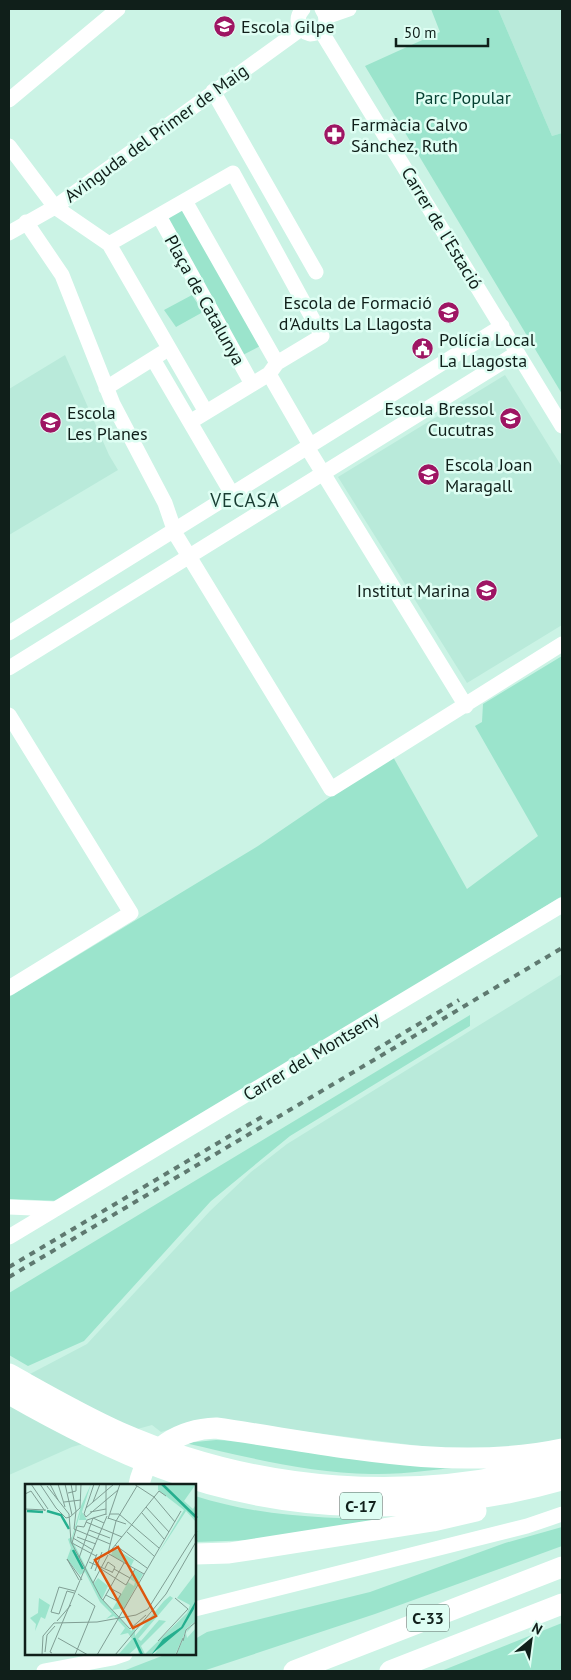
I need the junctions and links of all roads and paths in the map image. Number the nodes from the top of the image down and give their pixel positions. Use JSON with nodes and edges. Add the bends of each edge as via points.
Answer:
{"nodes":[{"id":1,"x":118,"y":9,"type":"edge"},
{"id":2,"x":303,"y":9,"type":"edge"},
{"id":3,"x":349,"y":9,"type":"edge"},
{"id":4,"x":323,"y":19,"type":"edge"},
{"id":5,"x":301,"y":29,"type":"junction"},
{"id":6,"x":213,"y":91,"type":"junction"},
{"id":7,"x":9,"y":100,"type":"edge"},
{"id":8,"x":9,"y":146,"type":"edge"},
{"id":9,"x":185,"y":200,"type":"junction"},
{"id":10,"x":55,"y":207,"type":"junction"},
{"id":11,"x":159,"y":216,"type":"junction"},
{"id":12,"x":26,"y":222,"type":"junction"},
{"id":13,"x":9,"y":234,"type":"edge"},
{"id":14,"x":298,"y":241,"type":"junction"},
{"id":15,"x":109,"y":244,"type":"junction"},
{"id":16,"x":277,"y":254,"type":"junction"},
{"id":17,"x":316,"y":272,"type":"dead end"},
{"id":18,"x":502,"y":326,"type":"junction"},
{"id":19,"x":170,"y":348,"type":"junction"},
{"id":20,"x":517,"y":353,"type":"junction"},
{"id":21,"x":153,"y":359,"type":"junction"},
{"id":22,"x":273,"y":368,"type":"junction"},
{"id":23,"x":252,"y":384,"type":"junction"},
{"id":24,"x":106,"y":388,"type":"junction"},
{"id":25,"x":206,"y":412,"type":"junction"},
{"id":26,"x":190,"y":422,"type":"junction"},
{"id":27,"x":562,"y":426,"type":"edge"},
{"id":28,"x":310,"y":445,"type":"junction"},
{"id":29,"x":322,"y":474,"type":"junction"},
{"id":30,"x":232,"y":494,"type":"junction"},
{"id":31,"x":174,"y":530,"type":"junction"},
{"id":32,"x":188,"y":557,"type":"junction"},
{"id":33,"x":9,"y":633,"type":"edge"},
{"id":34,"x":562,"y":644,"type":"edge"},
{"id":35,"x":9,"y":668,"type":"edge"},
{"id":36,"x":466,"y":706,"type":"junction"},
{"id":37,"x":9,"y":715,"type":"edge"},
{"id":38,"x":562,"y":905,"type":"edge"},
{"id":39,"x":9,"y":988,"type":"edge"},
{"id":40,"x":9,"y":1207,"type":"edge"},
{"id":41,"x":60,"y":1208,"type":"junction"},
{"id":42,"x":9,"y":1213,"type":"edge"},
{"id":43,"x":12,"y":1234,"type":"edge"},
{"id":44,"x":9,"y":1374,"type":"edge"},
{"id":45,"x":9,"y":1394,"type":"edge"},
{"id":46,"x":562,"y":1449,"type":"edge"},
{"id":47,"x":168,"y":1461,"type":"junction"},
{"id":48,"x":562,"y":1462,"type":"edge"},
{"id":49,"x":562,"y":1481,"type":"edge"},
{"id":50,"x":139,"y":1484,"type":"edge"},
{"id":51,"x":562,"y":1514,"type":"edge"},
{"id":52,"x":196,"y":1554,"type":"edge"},
{"id":53,"x":562,"y":1567,"type":"edge"},
{"id":54,"x":562,"y":1604,"type":"edge"},
{"id":55,"x":196,"y":1609,"type":"edge"},
{"id":56,"x":122,"y":1655,"type":"edge"},
{"id":57,"x":44,"y":1671,"type":"edge"},
{"id":58,"x":294,"y":1671,"type":"edge"},
{"id":59,"x":390,"y":1671,"type":"edge"}],
"edges":[{"from":1,"to":7,"type":"street"},
{"from":2,"to":5,"type":"street","via":[[298,17]]},
{"from":3,"to":4,"type":"street"},
{"from":4,"to":5,"type":"street","via":[[310,34]]},
{"from":4,"to":18,"type":"street","name":"Carrer de l'Estació"},
{"from":5,"to":6,"type":"street","name":"Avinguda del Primer de Maig"},
{"from":6,"to":10,"type":"street","name":"Avinguda del Primer de Maig"},
{"from":6,"to":14,"type":"street"},
{"from":8,"to":10,"type":"street"},
{"from":9,"to":11,"type":"street"},
{"from":9,"to":16,"type":"street","via":[[233,173]]},
{"from":9,"to":22,"type":"street","name":"Plaça de Catalunya"},
{"from":10,"to":12,"type":"street","name":"Avinguda del Primer de Maig"},
{"from":10,"to":15,"type":"street"},
{"from":11,"to":15,"type":"street"},
{"from":11,"to":23,"type":"street","name":"Plaça de Catalunya"},
{"from":12,"to":13,"type":"street","name":"Avinguda del Primer de Maig"},
{"from":12,"to":24,"type":"street","via":[[62,275]]},
{"from":14,"to":16,"type":"street"},
{"from":14,"to":17,"type":"street"},
{"from":15,"to":19,"type":"street"},
{"from":16,"to":22,"type":"street","via":[[322,336]]},
{"from":18,"to":20,"type":"street","name":"Carrer de l'Estació"},
{"from":18,"to":28,"type":"street"},
{"from":19,"to":21,"type":"street"},
{"from":19,"to":25,"type":"street"},
{"from":20,"to":27,"type":"street","name":"Carrer de l'Estació"},
{"from":20,"to":29,"type":"street"},
{"from":21,"to":24,"type":"street"},
{"from":21,"to":26,"type":"street"},
{"from":22,"to":23,"type":"street"},
{"from":22,"to":28,"type":"street","name":"Plaça de Catalunya"},
{"from":23,"to":25,"type":"street"},
{"from":24,"to":31,"type":"street","via":[[165,503]]},
{"from":25,"to":26,"type":"street"},
{"from":26,"to":30,"type":"street"},
{"from":28,"to":29,"type":"street","name":"Plaça de Catalunya","via":[[310,452]]},
{"from":28,"to":30,"type":"street"},
{"from":29,"to":32,"type":"street"},
{"from":29,"to":36,"type":"street","name":"Plaça de Catalunya"},
{"from":30,"to":31,"type":"street"},
{"from":31,"to":32,"type":"street"},
{"from":31,"to":33,"type":"street"},
{"from":32,"to":35,"type":"street"},
{"from":32,"to":36,"type":"street","via":[[331,788]]},
{"from":34,"to":36,"type":"street"},
{"from":37,"to":39,"type":"street","via":[[131,913]]},
{"from":38,"to":41,"type":"street","name":"Carrer del Montseny"},
{"from":40,"to":41,"type":"street","name":"Carrer del Montseny"},
{"from":41,"to":43,"type":"street","name":"Carrer del Montseny"},
{"from":42,"to":43,"type":"street","name":"Carrer del Montseny","via":[[18,1222]]},
{"from":44,"to":47,"type":"highway","number":"C-17"},
{"from":45,"to":47,"type":"highway","number":"C-17","via":[[93,1440]]},
{"from":46,"to":50,"type":"highway","via":[[517,1457],[454,1458],[202,1428],[173,1438],[156,1452]]},
{"from":47,"to":48,"type":"highway","number":"C-17","via":[[353,1488],[443,1486],[524,1473]]},
{"from":47,"to":49,"type":"highway","number":"C-17","via":[[237,1490],[283,1499],[375,1506],[468,1501]]},
{"from":49,"to":52,"type":"highway","via":[[497,1506],[433,1521],[230,1553]]},
{"from":51,"to":55,"type":"street","via":[[527,1526]]},
{"from":53,"to":58,"type":"highway","number":"C-33"},
{"from":54,"to":59,"type":"highway","number":"C-33"},
{"from":56,"to":57,"type":"street"}]}
